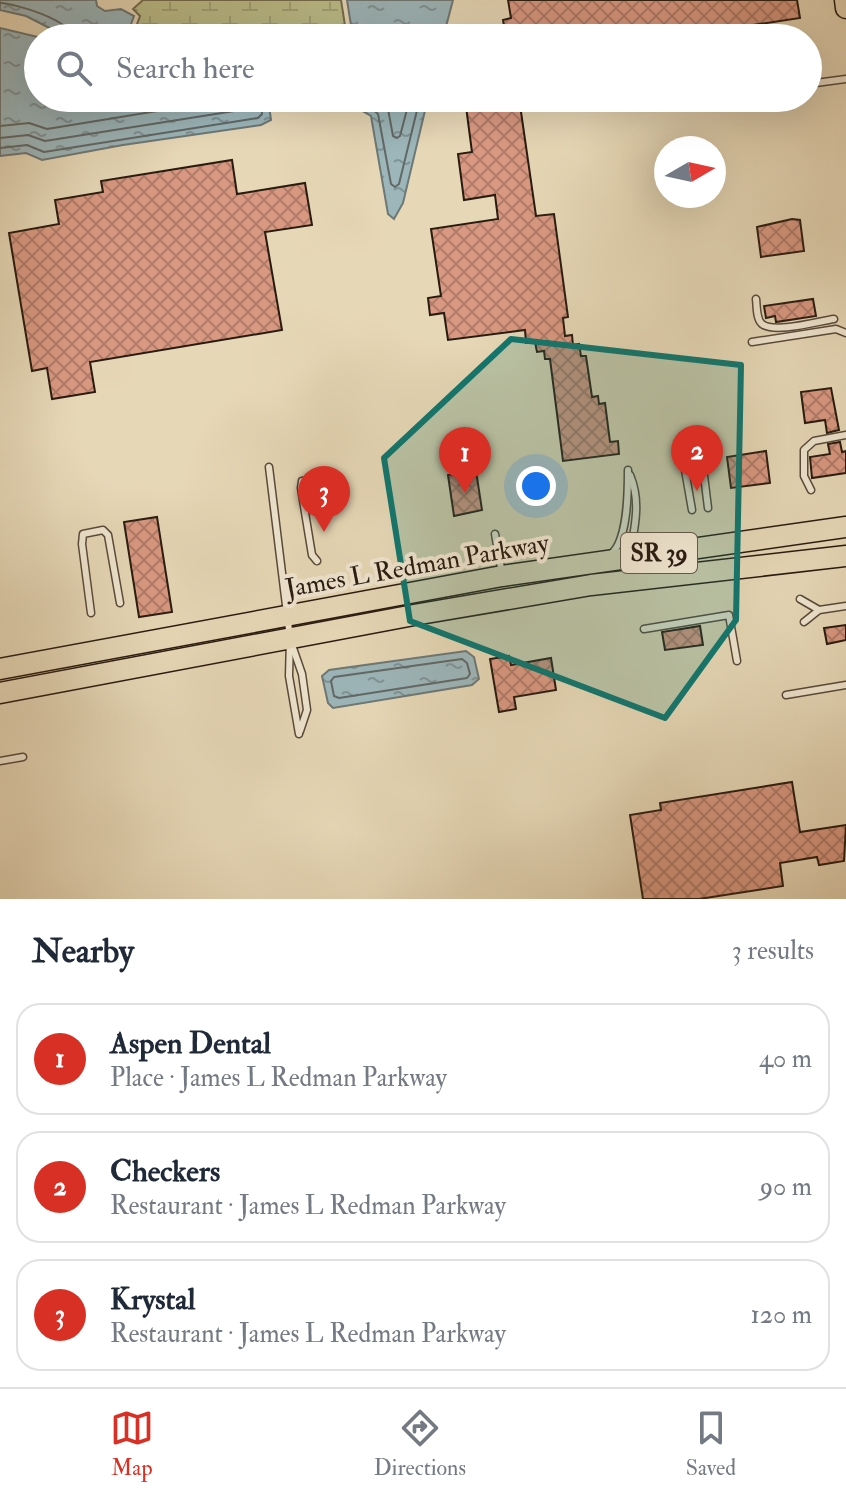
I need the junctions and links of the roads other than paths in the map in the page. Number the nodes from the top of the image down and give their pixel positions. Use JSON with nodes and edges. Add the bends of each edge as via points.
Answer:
{"nodes":[{"id":1,"x":845,"y":0,"type":"edge"},
{"id":2,"x":846,"y":8,"type":"edge"},
{"id":3,"x":846,"y":79,"type":"edge"},
{"id":4,"x":822,"y":82,"type":"edge"},
{"id":5,"x":756,"y":299,"type":"dead end"},
{"id":6,"x":834,"y":319,"type":"dead end"},
{"id":7,"x":846,"y":333,"type":"edge"},
{"id":8,"x":752,"y":342,"type":"dead end"},
{"id":9,"x":846,"y":435,"type":"edge"},
{"id":10,"x":700,"y":443,"type":"dead end"},
{"id":11,"x":681,"y":447,"type":"dead end"},
{"id":12,"x":269,"y":467,"type":"dead end"},
{"id":13,"x":333,"y":475,"type":"dead end"},
{"id":14,"x":811,"y":490,"type":"dead end"},
{"id":15,"x":708,"y":508,"type":"dead end"},
{"id":16,"x":692,"y":510,"type":"dead end"},
{"id":17,"x":846,"y":527,"type":"edge"},
{"id":18,"x":495,"y":534,"type":"dead end"},
{"id":19,"x":737,"y":542,"type":"junction"},
{"id":20,"x":846,"y":556,"type":"edge"},
{"id":21,"x":630,"y":558,"type":"junction"},
{"id":22,"x":317,"y":561,"type":"dead end"},
{"id":23,"x":602,"y":561,"type":"junction"},
{"id":24,"x":502,"y":576,"type":"junction"},
{"id":25,"x":627,"y":581,"type":"junction"},
{"id":26,"x":800,"y":599,"type":"dead end"},
{"id":27,"x":120,"y":603,"type":"dead end"},
{"id":28,"x":470,"y":606,"type":"junction"},
{"id":29,"x":846,"y":606,"type":"edge"},
{"id":30,"x":819,"y":610,"type":"junction"},
{"id":31,"x":91,"y":613,"type":"dead end"},
{"id":32,"x":288,"y":615,"type":"junction"},
{"id":33,"x":804,"y":622,"type":"dead end"},
{"id":34,"x":644,"y":629,"type":"dead end"},
{"id":35,"x":290,"y":638,"type":"junction"},
{"id":36,"x":94,"y":651,"type":"junction"},
{"id":37,"x":737,"y":661,"type":"dead end"},
{"id":38,"x":0,"y":669,"type":"edge"},
{"id":39,"x":0,"y":680,"type":"edge"},
{"id":40,"x":846,"y":685,"type":"edge"},
{"id":41,"x":0,"y":693,"type":"edge"},
{"id":42,"x":786,"y":695,"type":"dead end"},
{"id":43,"x":23,"y":757,"type":"dead end"},
{"id":44,"x":0,"y":761,"type":"edge"}],
"edges":[{"from":1,"to":2,"type":"main road"},
{"from":3,"to":4,"type":"lane"},
{"from":5,"to":6,"type":"lane","via":[[759,321],[775,328]]},
{"from":7,"to":8,"type":"lane","via":[[836,329]]},
{"from":9,"to":14,"type":"lane","via":[[814,441],[804,450],[804,476]]},
{"from":10,"to":15,"type":"lane"},
{"from":11,"to":16,"type":"lane"},
{"from":12,"to":32,"type":"lane"},
{"from":13,"to":22,"type":"lane","via":[[302,481]]},
{"from":17,"to":19,"type":"main road","name":"James L Redman Parkway","number":"SR 39"},
{"from":18,"to":24,"type":"lane"},
{"from":19,"to":21,"type":"main road","name":"James L Redman Parkway","number":"SR 39"},
{"from":19,"to":25,"type":"main road","via":[[711,556],[643,567]]},
{"from":20,"to":25,"type":"main road","name":"James L Redman Parkway","number":"SR 39"},
{"from":21,"to":23,"type":"main road","name":"James L Redman Parkway","number":"SR 39"},
{"from":21,"to":23,"type":"lane","via":[[637,492],[628,470],[619,546]]},
{"from":21,"to":28,"type":"main road","via":[[610,572],[515,588]]},
{"from":23,"to":24,"type":"main road","name":"James L Redman Parkway","number":"SR 39"},
{"from":24,"to":32,"type":"main road","name":"James L Redman Parkway","number":"SR 39"},
{"from":25,"to":28,"type":"main road","name":"James L Redman Parkway","number":"SR 39"},
{"from":26,"to":30,"type":"lane"},
{"from":27,"to":31,"type":"lane","via":[[108,535],[89,531],[82,544]]},
{"from":28,"to":35,"type":"main road","name":"James L Redman Parkway","number":"SR 39"},
{"from":29,"to":30,"type":"lane"},
{"from":30,"to":33,"type":"lane"},
{"from":32,"to":35,"type":"lane"},
{"from":32,"to":36,"type":"main road","name":"James L Redman Parkway","number":"SR 39"},
{"from":34,"to":37,"type":"lane","via":[[729,615]]},
{"from":35,"to":35,"type":"lane","via":[[289,676],[299,734],[307,710]]},
{"from":35,"to":41,"type":"main road","name":"James L Redman Parkway","number":"SR 39"},
{"from":36,"to":38,"type":"main road","name":"James L Redman Parkway","number":"SR 39"},
{"from":36,"to":39,"type":"main road","via":[[70,666]]},
{"from":40,"to":42,"type":"lane"},
{"from":43,"to":44,"type":"lane"}]}
